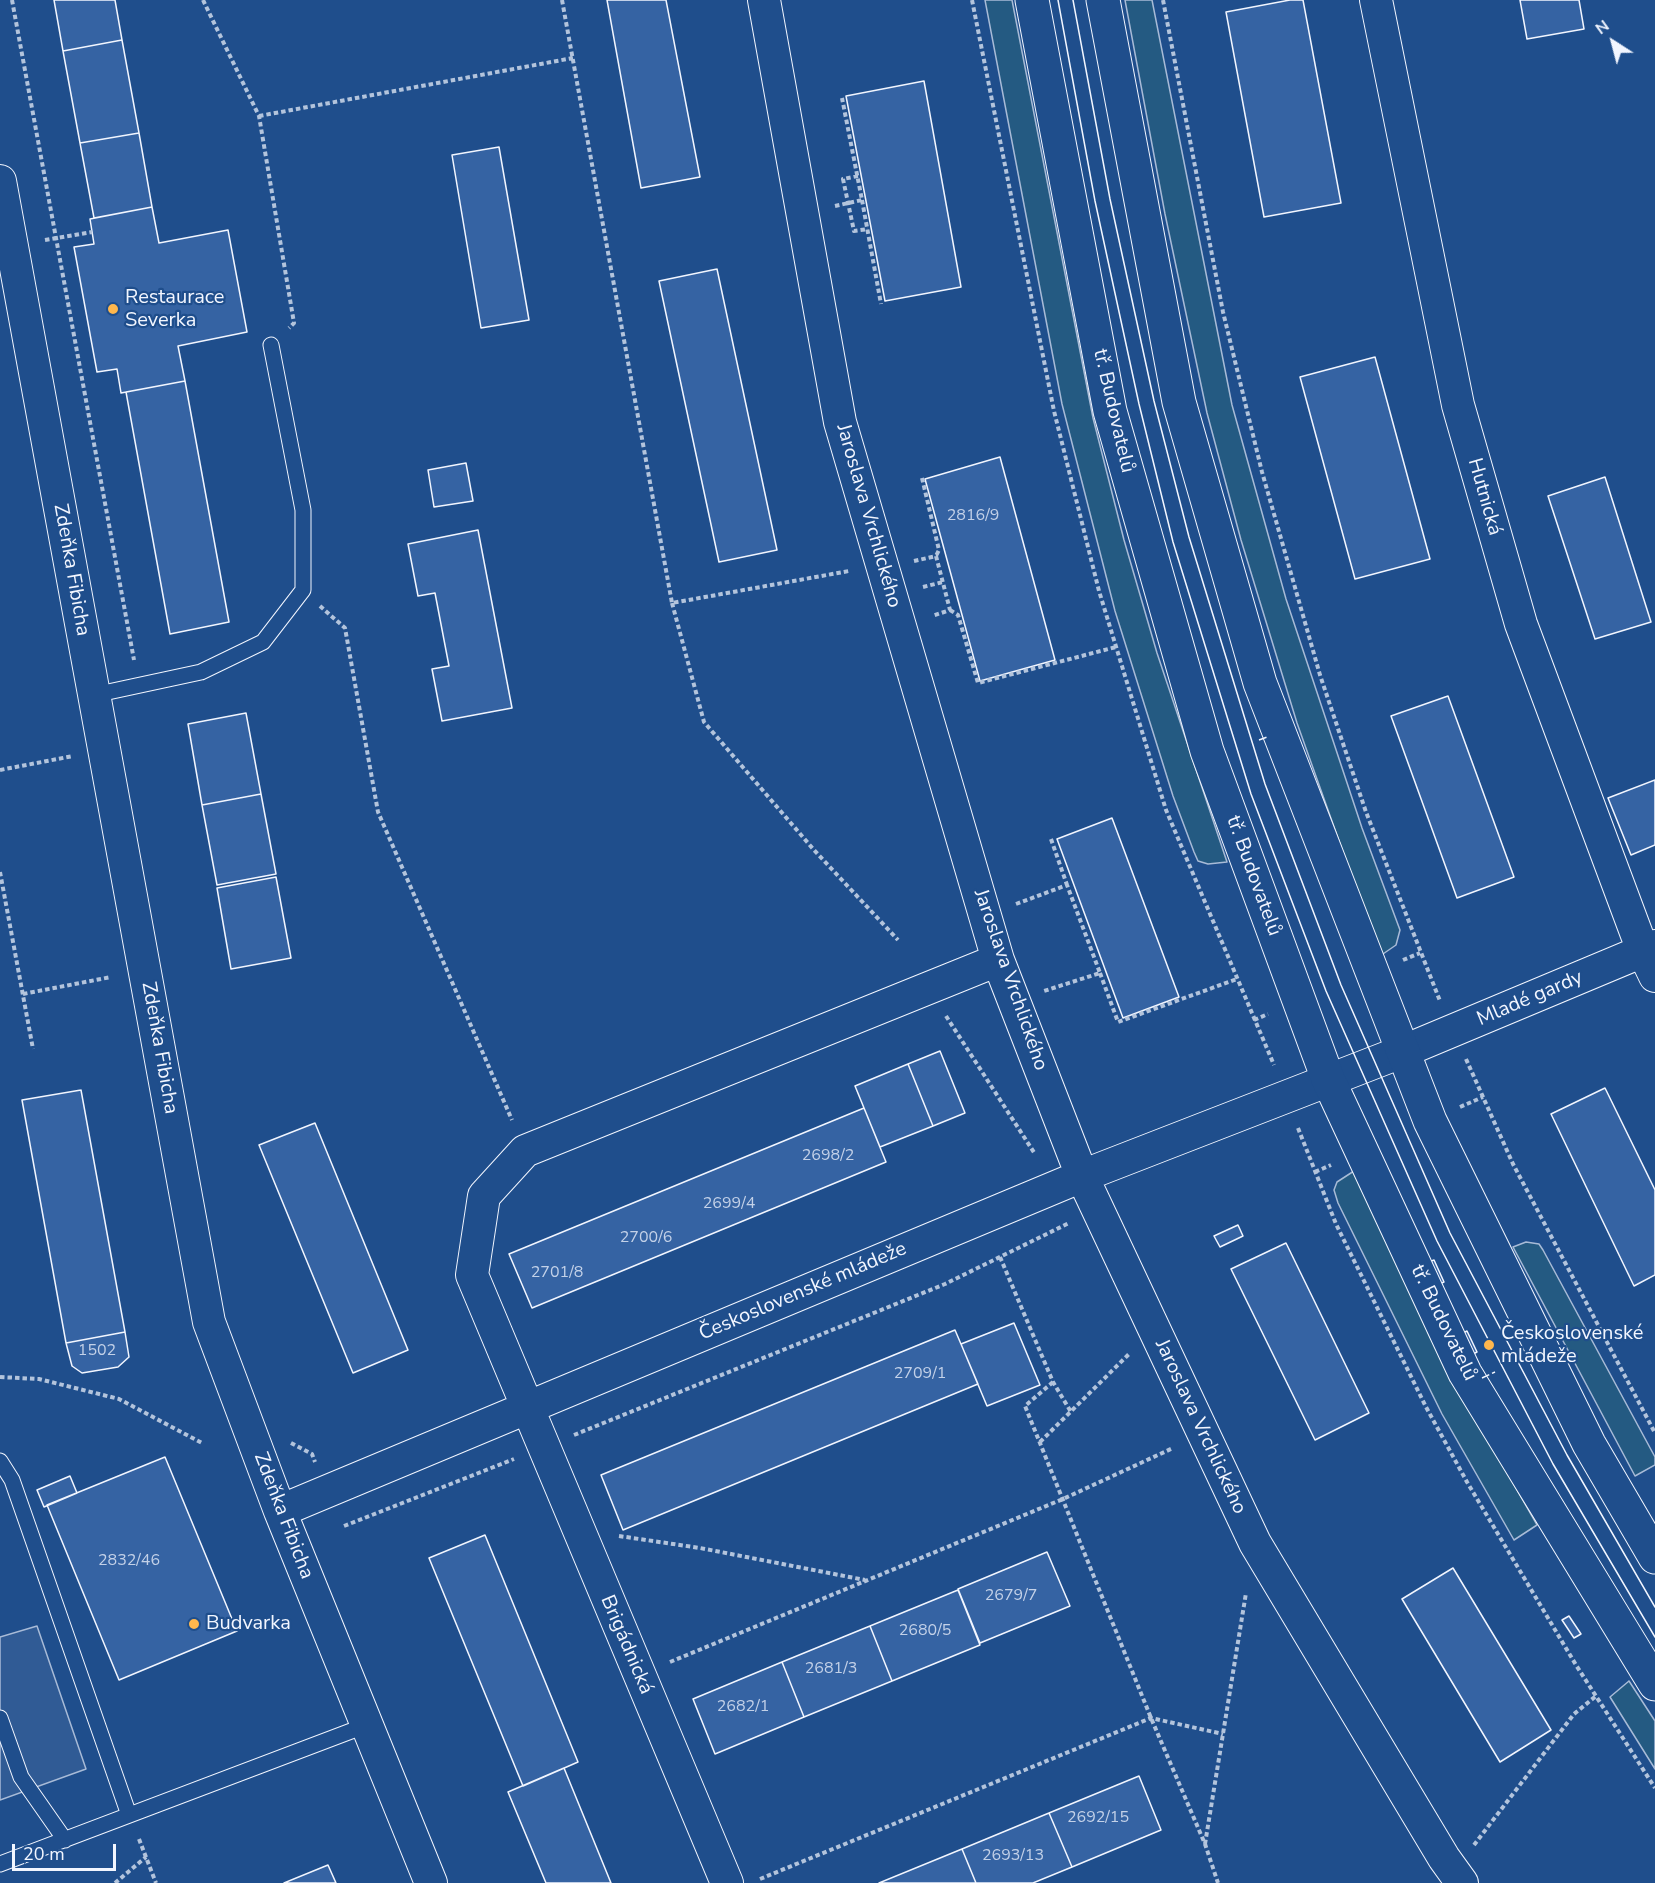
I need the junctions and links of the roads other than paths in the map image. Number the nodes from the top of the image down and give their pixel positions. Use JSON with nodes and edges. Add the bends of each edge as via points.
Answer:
{"nodes":[{"id":1,"x":764,"y":0,"type":"edge"},
{"id":2,"x":1032,"y":0,"type":"edge"},
{"id":3,"x":1103,"y":0,"type":"edge"},
{"id":4,"x":1376,"y":0,"type":"edge"},
{"id":5,"x":0,"y":181,"type":"edge"},
{"id":6,"x":11,"y":309,"type":"edge"},
{"id":7,"x":271,"y":345,"type":"road end"},
{"id":8,"x":94,"y":695,"type":"junction"},
{"id":9,"x":1651,"y":958,"type":"edge"},
{"id":10,"x":998,"y":960,"type":"junction"},
{"id":11,"x":1404,"y":1051,"type":"junction"},
{"id":12,"x":1328,"y":1078,"type":"junction"},
{"id":13,"x":1082,"y":1176,"type":"junction"},
{"id":14,"x":527,"y":1407,"type":"junction"},
{"id":15,"x":0,"y":1461,"type":"edge"},
{"id":16,"x":280,"y":1511,"type":"junction"},
{"id":17,"x":1655,"y":1557,"type":"edge"},
{"id":18,"x":1655,"y":1684,"type":"edge"},
{"id":19,"x":0,"y":1718,"type":"edge"},
{"id":20,"x":367,"y":1725,"type":"junction"},
{"id":21,"x":129,"y":1815,"type":"junction"},
{"id":22,"x":65,"y":1840,"type":"junction"},
{"id":23,"x":0,"y":1864,"type":"edge"},
{"id":24,"x":431,"y":1883,"type":"edge"},
{"id":25,"x":727,"y":1883,"type":"edge"},
{"id":26,"x":1462,"y":1883,"type":"edge"}],
"edges":[{"from":1,"to":10,"type":"street","name":"Jaroslava Vrchlického","via":[[840,422],[893,564]]},
{"from":2,"to":12,"type":"street","name":"tř. Budovatelů","via":[[1110,411],[1207,751]]},
{"from":3,"to":11,"type":"street","via":[[1179,402],[1260,683]]},
{"from":4,"to":9,"type":"street","name":"Hutnická","via":[[1458,405],[1521,624]]},
{"from":5,"to":6,"type":"street","name":"Zdeňka Fibicha"},
{"from":6,"to":8,"type":"street","name":"Zdeňka Fibicha"},
{"from":7,"to":8,"type":"lane","via":[[303,510],[303,590],[263,642],[201,672]]},
{"from":8,"to":16,"type":"street","name":"Zdeňka Fibicha","via":[[209,1323]]},
{"from":9,"to":11,"type":"street","name":"Mladé gardy"},
{"from":10,"to":13,"type":"street","name":"Jaroslava Vrchlického"},
{"from":10,"to":14,"type":"street","name":"Brigádnická","via":[[525,1151],[484,1196],[472,1275]]},
{"from":11,"to":12,"type":"street","name":"Mladé gardy"},
{"from":11,"to":17,"type":"street","via":[[1430,1121],[1584,1433]]},
{"from":12,"to":13,"type":"street","name":"Československé mládeže"},
{"from":12,"to":18,"type":"street","name":"tř. Budovatelů","via":[[1465,1373]]},
{"from":13,"to":14,"type":"street","name":"Československé mládeže"},
{"from":13,"to":26,"type":"street","name":"Jaroslava Vrchlického","via":[[1255,1543]]},
{"from":14,"to":16,"type":"street","name":"Československé mládeže"},
{"from":14,"to":25,"type":"street","name":"Brigádnická"},
{"from":15,"to":21,"type":"lane","via":[[12,1480]]},
{"from":16,"to":20,"type":"street","name":"Zdeňka Fibicha"},
{"from":19,"to":22,"type":"lane","via":[[21,1777]]},
{"from":20,"to":21,"type":"lane"},
{"from":20,"to":24,"type":"street","name":"Zdeňka Fibicha"},
{"from":21,"to":22,"type":"lane"},
{"from":22,"to":23,"type":"lane"}]}
